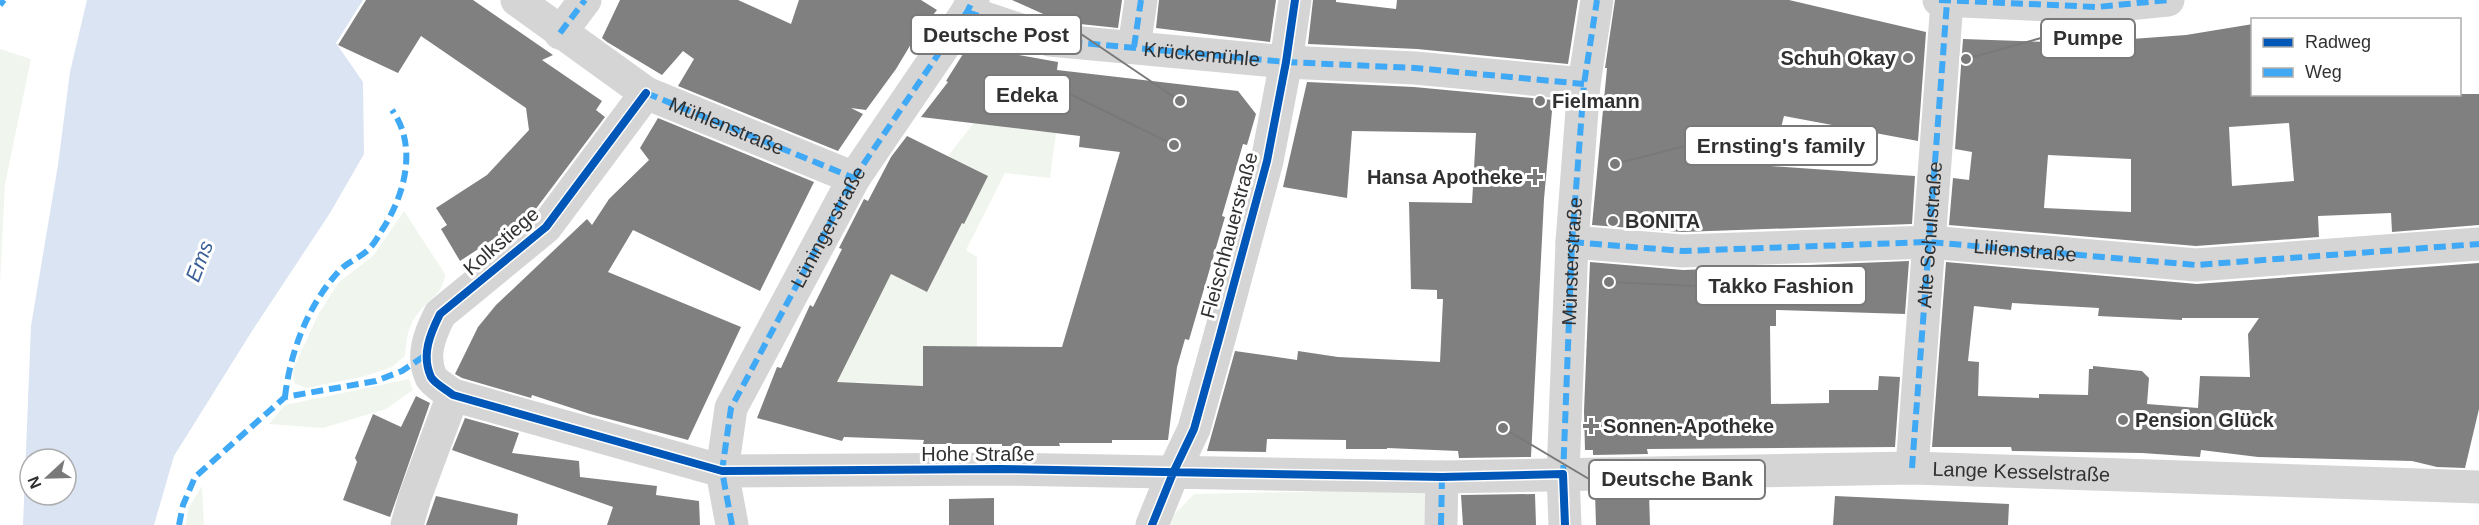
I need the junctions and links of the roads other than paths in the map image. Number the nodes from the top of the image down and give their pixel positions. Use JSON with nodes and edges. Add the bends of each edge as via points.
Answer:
{"nodes":[{"id":1,"x":517,"y":0,"type":"edge"},
{"id":2,"x":585,"y":0,"type":"edge"},
{"id":3,"x":1141,"y":0,"type":"edge"},
{"id":4,"x":1295,"y":0,"type":"edge"},
{"id":5,"x":1597,"y":0,"type":"edge"},
{"id":6,"x":2168,"y":0,"type":"edge"},
{"id":7,"x":1943,"y":1,"type":"edge"},
{"id":8,"x":970,"y":6,"type":"edge"},
{"id":9,"x":560,"y":33,"type":"junction"},
{"id":10,"x":1134,"y":47,"type":"junction"},
{"id":11,"x":1286,"y":62,"type":"junction"},
{"id":12,"x":1584,"y":84,"type":"junction"},
{"id":13,"x":646,"y":93,"type":"junction"},
{"id":14,"x":854,"y":178,"type":"junction"},
{"id":15,"x":1928,"y":242,"type":"junction"},
{"id":16,"x":1587,"y":243,"type":"junction"},
{"id":17,"x":2479,"y":244,"type":"edge"},
{"id":18,"x":426,"y":355,"type":"joint"},
{"id":19,"x":453,"y":395,"type":"junction"},
{"id":20,"x":1912,"y":468,"type":"junction"},
{"id":21,"x":722,"y":471,"type":"junction"},
{"id":22,"x":1173,"y":473,"type":"junction"},
{"id":23,"x":1563,"y":474,"type":"junction"},
{"id":24,"x":1442,"y":477,"type":"junction"},
{"id":25,"x":2479,"y":487,"type":"edge"},
{"id":26,"x":407,"y":525,"type":"edge"},
{"id":27,"x":732,"y":525,"type":"edge"},
{"id":28,"x":1152,"y":525,"type":"edge"},
{"id":29,"x":1442,"y":525,"type":"edge"},
{"id":30,"x":1565,"y":525,"type":"edge"}],
"edges":[{"from":1,"to":9,"type":"street","name":"Mühlenstraße"},
{"from":2,"to":9,"type":"street"},
{"from":3,"to":10,"type":"street"},
{"from":4,"to":11,"type":"street","name":"Fleischhauerstraße"},
{"from":5,"to":12,"type":"street","name":"Münsterstraße"},
{"from":6,"to":7,"type":"street","via":[[2097,7]]},
{"from":7,"to":15,"type":"street","name":"Alte Schulstraße"},
{"from":8,"to":10,"type":"street","name":"Krückemühle","via":[[1050,40]]},
{"from":8,"to":14,"type":"street","name":"Lüningerstraße"},
{"from":9,"to":13,"type":"street","name":"Mühlenstraße"},
{"from":10,"to":11,"type":"street","name":"Krückemühle"},
{"from":11,"to":12,"type":"street","name":"Krückemühle","via":[[1415,68]]},
{"from":11,"to":22,"type":"street","name":"Fleischhauerstraße","via":[[1267,161],[1194,429]]},
{"from":12,"to":16,"type":"street","name":"Münsterstraße"},
{"from":13,"to":14,"type":"street","name":"Mühlenstraße"},
{"from":13,"to":18,"type":"street","name":"Kolkstiege","via":[[546,227],[440,314],[430,333]]},
{"from":14,"to":21,"type":"street","name":"Lüningerstraße","via":[[731,408]]},
{"from":15,"to":16,"type":"street","name":"Lilienstraße","via":[[1682,251]]},
{"from":15,"to":17,"type":"street","name":"Lilienstraße","via":[[2196,265]]},
{"from":15,"to":20,"type":"street","name":"Alte Schulstraße"},
{"from":16,"to":23,"type":"street","name":"Münsterstraße"},
{"from":18,"to":19,"type":"street","name":"Hohe Straße","via":[[432,378]]},
{"from":19,"to":21,"type":"street","name":"Hohe Straße"},
{"from":19,"to":26,"type":"street"},
{"from":20,"to":23,"type":"street","name":"Lange Kesselstraße"},
{"from":20,"to":25,"type":"street","name":"Lange Kesselstraße"},
{"from":21,"to":22,"type":"street","name":"Hohe Straße","via":[[999,469]]},
{"from":21,"to":27,"type":"street","name":"Lüningerstraße"},
{"from":22,"to":24,"type":"street","name":"Hohe Straße"},
{"from":22,"to":28,"type":"street","name":"Fleischhauerstraße"},
{"from":23,"to":24,"type":"street","name":"Hohe Straße"},
{"from":23,"to":30,"type":"street","name":"Münsterstraße"},
{"from":24,"to":29,"type":"street"}]}
